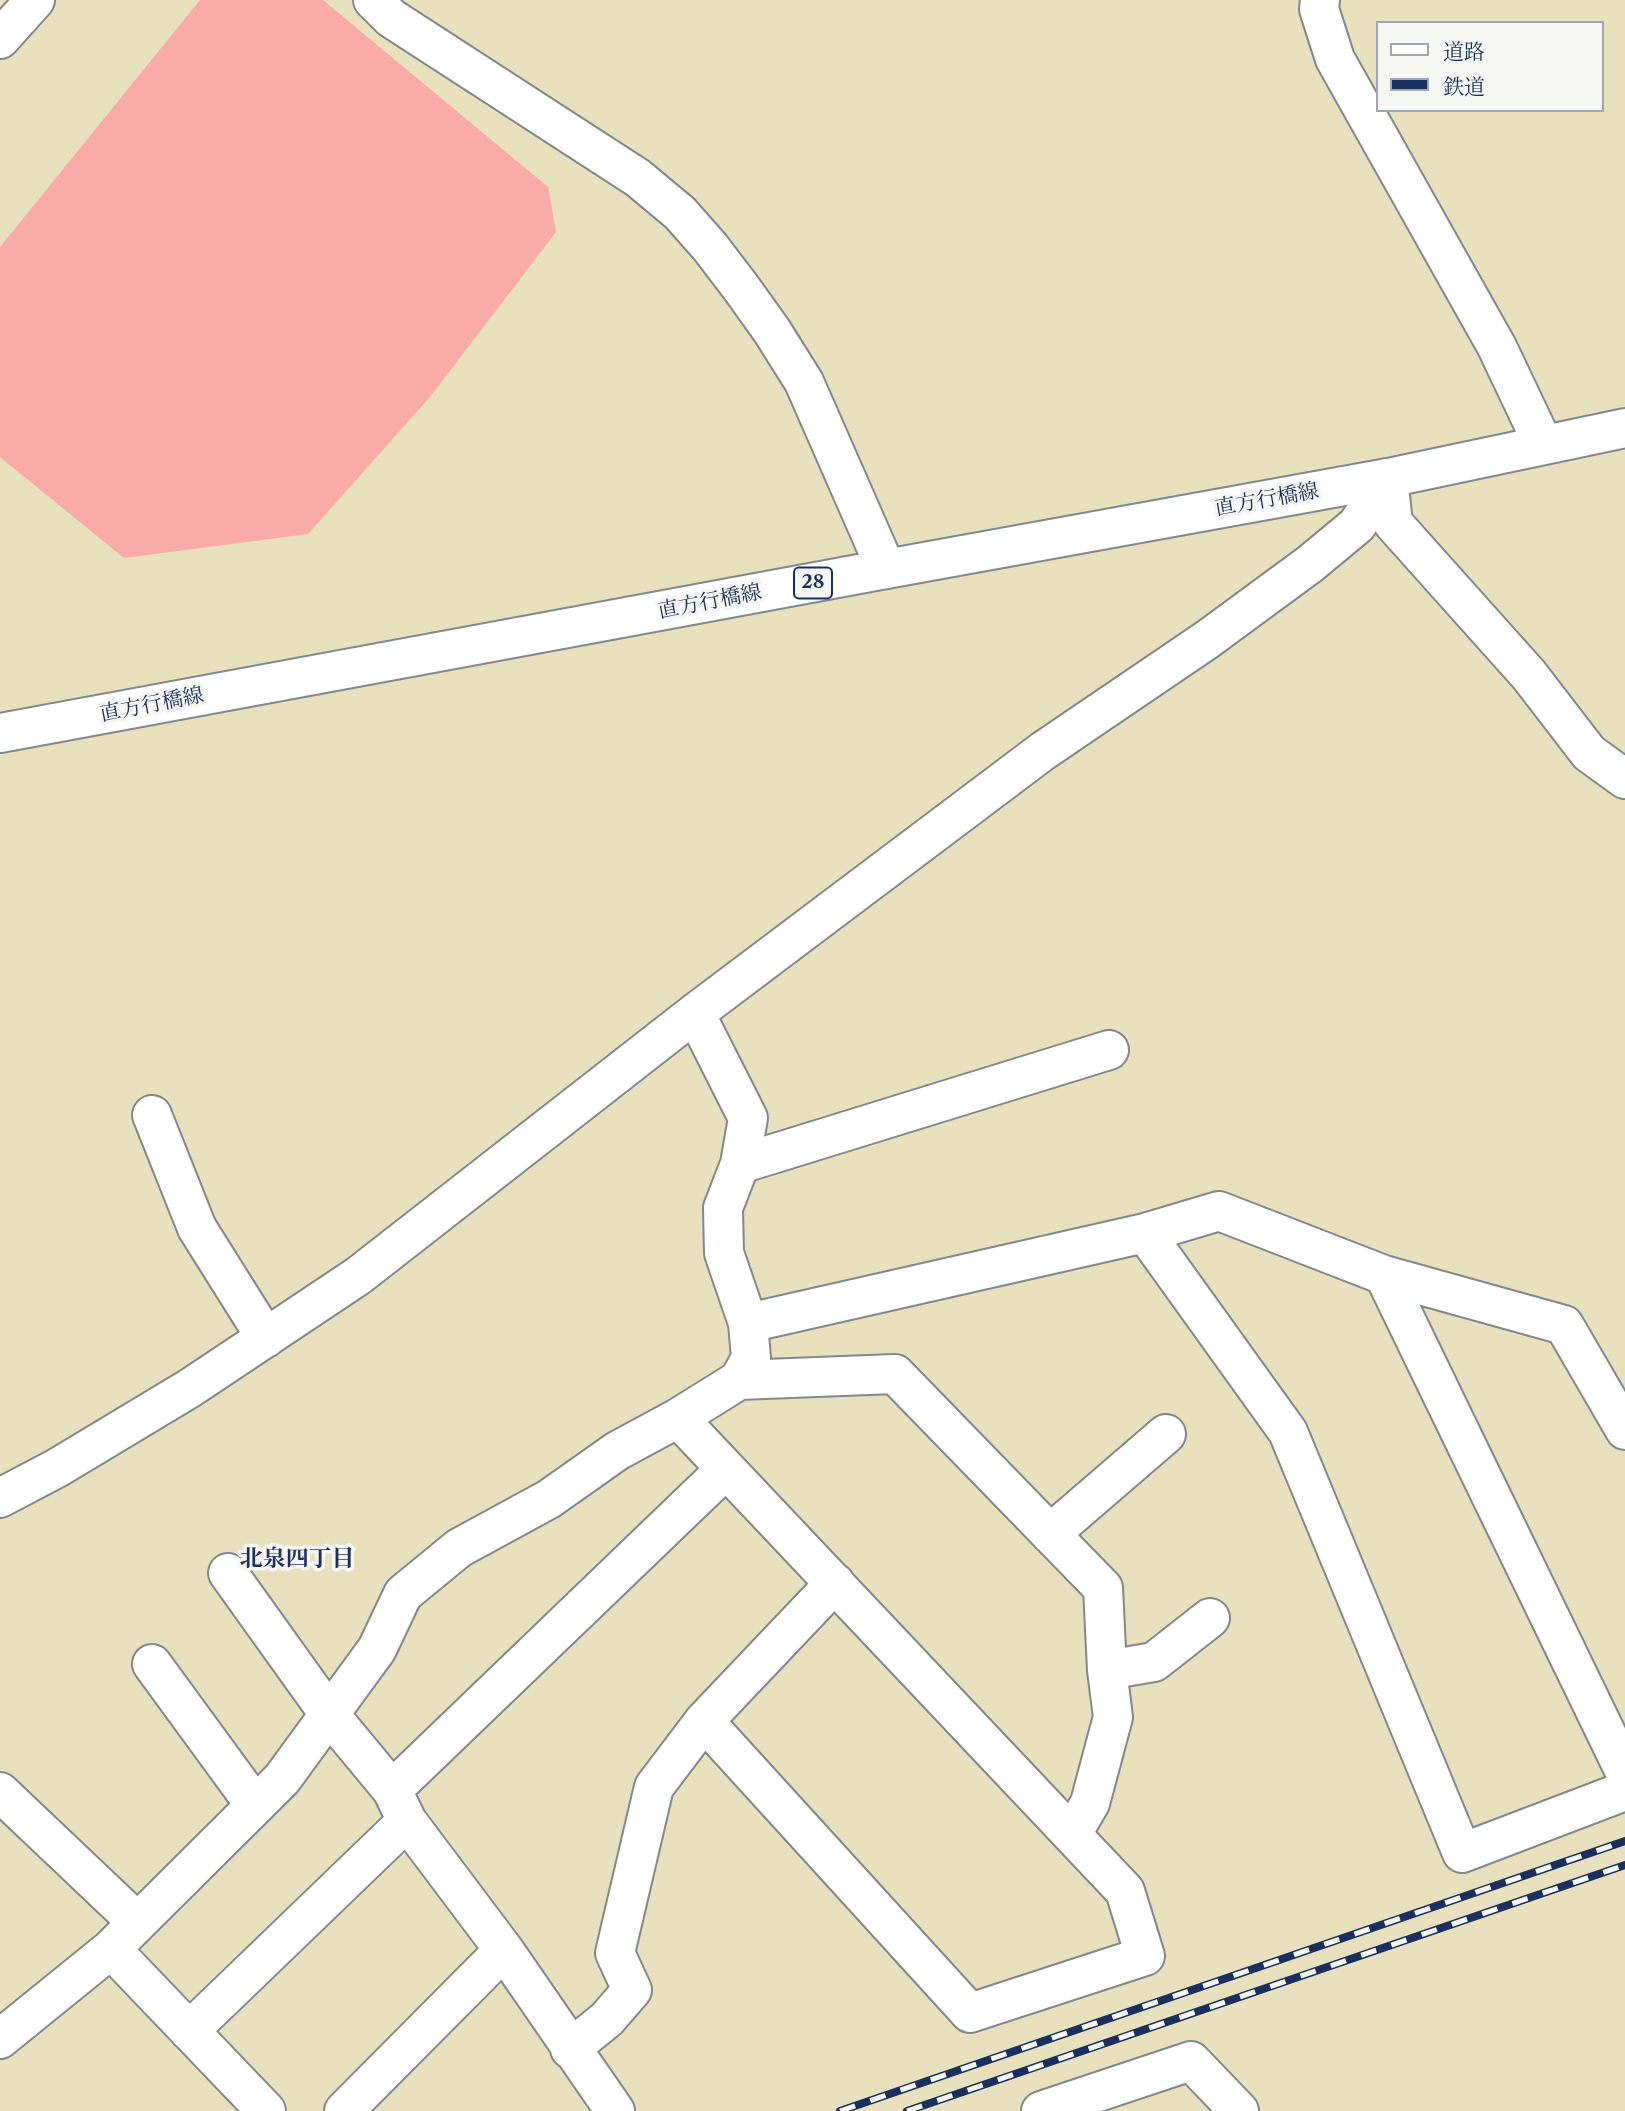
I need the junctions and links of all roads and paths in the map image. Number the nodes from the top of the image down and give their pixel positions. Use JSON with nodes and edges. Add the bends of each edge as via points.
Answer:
{"nodes":[{"id":1,"x":35,"y":0,"type":"edge"},
{"id":2,"x":373,"y":0,"type":"edge"},
{"id":3,"x":1320,"y":0,"type":"edge"},
{"id":4,"x":0,"y":39,"type":"edge"},
{"id":5,"x":1625,"y":428,"type":"edge"},
{"id":6,"x":1543,"y":444,"type":"junction"},
{"id":7,"x":1388,"y":478,"type":"junction"},
{"id":8,"x":886,"y":569,"type":"junction"},
{"id":9,"x":0,"y":733,"type":"edge"},
{"id":10,"x":1625,"y":779,"type":"edge"},
{"id":11,"x":695,"y":1013,"type":"junction"},
{"id":12,"x":1109,"y":1050,"type":"dead end"},
{"id":13,"x":152,"y":1115,"type":"dead end"},
{"id":14,"x":740,"y":1164,"type":"junction"},
{"id":15,"x":1144,"y":1233,"type":"junction"},
{"id":16,"x":1384,"y":1275,"type":"junction"},
{"id":17,"x":748,"y":1323,"type":"junction"},
{"id":18,"x":266,"y":1338,"type":"junction"},
{"id":19,"x":739,"y":1380,"type":"junction"},
{"id":20,"x":678,"y":1418,"type":"junction"},
{"id":21,"x":1625,"y":1430,"type":"edge"},
{"id":22,"x":1166,"y":1434,"type":"dead end"},
{"id":23,"x":726,"y":1468,"type":"junction"},
{"id":24,"x":0,"y":1498,"type":"edge"},
{"id":25,"x":1050,"y":1534,"type":"junction"},
{"id":26,"x":228,"y":1573,"type":"dead end"},
{"id":27,"x":835,"y":1583,"type":"junction"},
{"id":28,"x":1210,"y":1618,"type":"dead end"},
{"id":29,"x":152,"y":1664,"type":"dead end"},
{"id":30,"x":1107,"y":1670,"type":"junction"},
{"id":31,"x":329,"y":1714,"type":"junction"},
{"id":32,"x":704,"y":1721,"type":"junction"},
{"id":33,"x":1625,"y":1772,"type":"edge"},
{"id":34,"x":1625,"y":1791,"type":"edge"},
{"id":35,"x":0,"y":1792,"type":"edge"},
{"id":36,"x":255,"y":1805,"type":"junction"},
{"id":37,"x":400,"y":1805,"type":"junction"},
{"id":38,"x":1072,"y":1834,"type":"junction"},
{"id":39,"x":137,"y":1922,"type":"junction"},
{"id":40,"x":111,"y":1950,"type":"junction"},
{"id":41,"x":504,"y":1950,"type":"junction"},
{"id":42,"x":189,"y":2031,"type":"junction"},
{"id":43,"x":0,"y":2039,"type":"edge"},
{"id":44,"x":570,"y":2049,"type":"junction"},
{"id":45,"x":266,"y":2111,"type":"edge"},
{"id":46,"x":344,"y":2111,"type":"edge"},
{"id":47,"x":615,"y":2111,"type":"edge"},
{"id":48,"x":1041,"y":2111,"type":"edge"},
{"id":49,"x":1239,"y":2111,"type":"edge"}],
"edges":[{"from":1,"to":4,"type":"street"},
{"from":2,"to":8,"type":"street","via":[[391,18],[638,178],[680,213],[742,289],[804,382]]},
{"from":3,"to":6,"type":"street","via":[[1335,59],[1497,347]]},
{"from":5,"to":6,"type":"street","name":"直方行橋線","number":"28"},
{"from":6,"to":7,"type":"street","name":"直方行橋線","number":"28"},
{"from":7,"to":8,"type":"street","name":"直方行橋線","number":"28"},
{"from":7,"to":10,"type":"street","via":[[1393,523],[1528,675],[1588,753]]},
{"from":7,"to":11,"type":"street","via":[[1357,525],[1310,564],[1042,751]]},
{"from":8,"to":9,"type":"street","name":"直方行橋線","number":"28"},
{"from":11,"to":14,"type":"street","via":[[748,1118]]},
{"from":11,"to":18,"type":"street","via":[[358,1276]]},
{"from":12,"to":14,"type":"street"},
{"from":13,"to":18,"type":"street","via":[[197,1228]]},
{"from":14,"to":17,"type":"street","via":[[723,1209],[724,1253]]},
{"from":15,"to":16,"type":"street","via":[[1219,1211]]},
{"from":15,"to":17,"type":"street"},
{"from":15,"to":34,"type":"street","via":[[1289,1432],[1462,1853]]},
{"from":16,"to":21,"type":"street","via":[[1564,1325]]},
{"from":16,"to":33,"type":"street"},
{"from":17,"to":19,"type":"street","via":[[751,1358]]},
{"from":18,"to":24,"type":"street","via":[[190,1388]]},
{"from":19,"to":20,"type":"street"},
{"from":19,"to":25,"type":"street","via":[[895,1374]]},
{"from":20,"to":23,"type":"street"},
{"from":20,"to":31,"type":"street","via":[[617,1451],[549,1499],[459,1548],[403,1594],[377,1649]]},
{"from":22,"to":25,"type":"street"},
{"from":23,"to":27,"type":"street"},
{"from":23,"to":37,"type":"street"},
{"from":25,"to":30,"type":"street","via":[[1103,1588]]},
{"from":26,"to":31,"type":"street"},
{"from":27,"to":32,"type":"street"},
{"from":27,"to":38,"type":"street"},
{"from":28,"to":30,"type":"street","via":[[1154,1662]]},
{"from":29,"to":36,"type":"street"},
{"from":30,"to":38,"type":"street","via":[[1113,1717],[1090,1803]]},
{"from":31,"to":36,"type":"street","via":[[282,1779]]},
{"from":31,"to":37,"type":"street"},
{"from":32,"to":38,"type":"street","via":[[970,2013],[1145,1956],[1125,1891]]},
{"from":32,"to":44,"type":"street","via":[[654,1787],[614,1953],[632,1990],[607,2019]]},
{"from":35,"to":39,"type":"street"},
{"from":36,"to":39,"type":"street"},
{"from":37,"to":41,"type":"street"},
{"from":37,"to":42,"type":"street"},
{"from":39,"to":40,"type":"street"},
{"from":40,"to":42,"type":"street"},
{"from":40,"to":43,"type":"street"},
{"from":41,"to":44,"type":"street"},
{"from":41,"to":46,"type":"street"},
{"from":42,"to":45,"type":"street"},
{"from":44,"to":47,"type":"street"},
{"from":48,"to":49,"type":"street","via":[[1191,2061]]}]}
